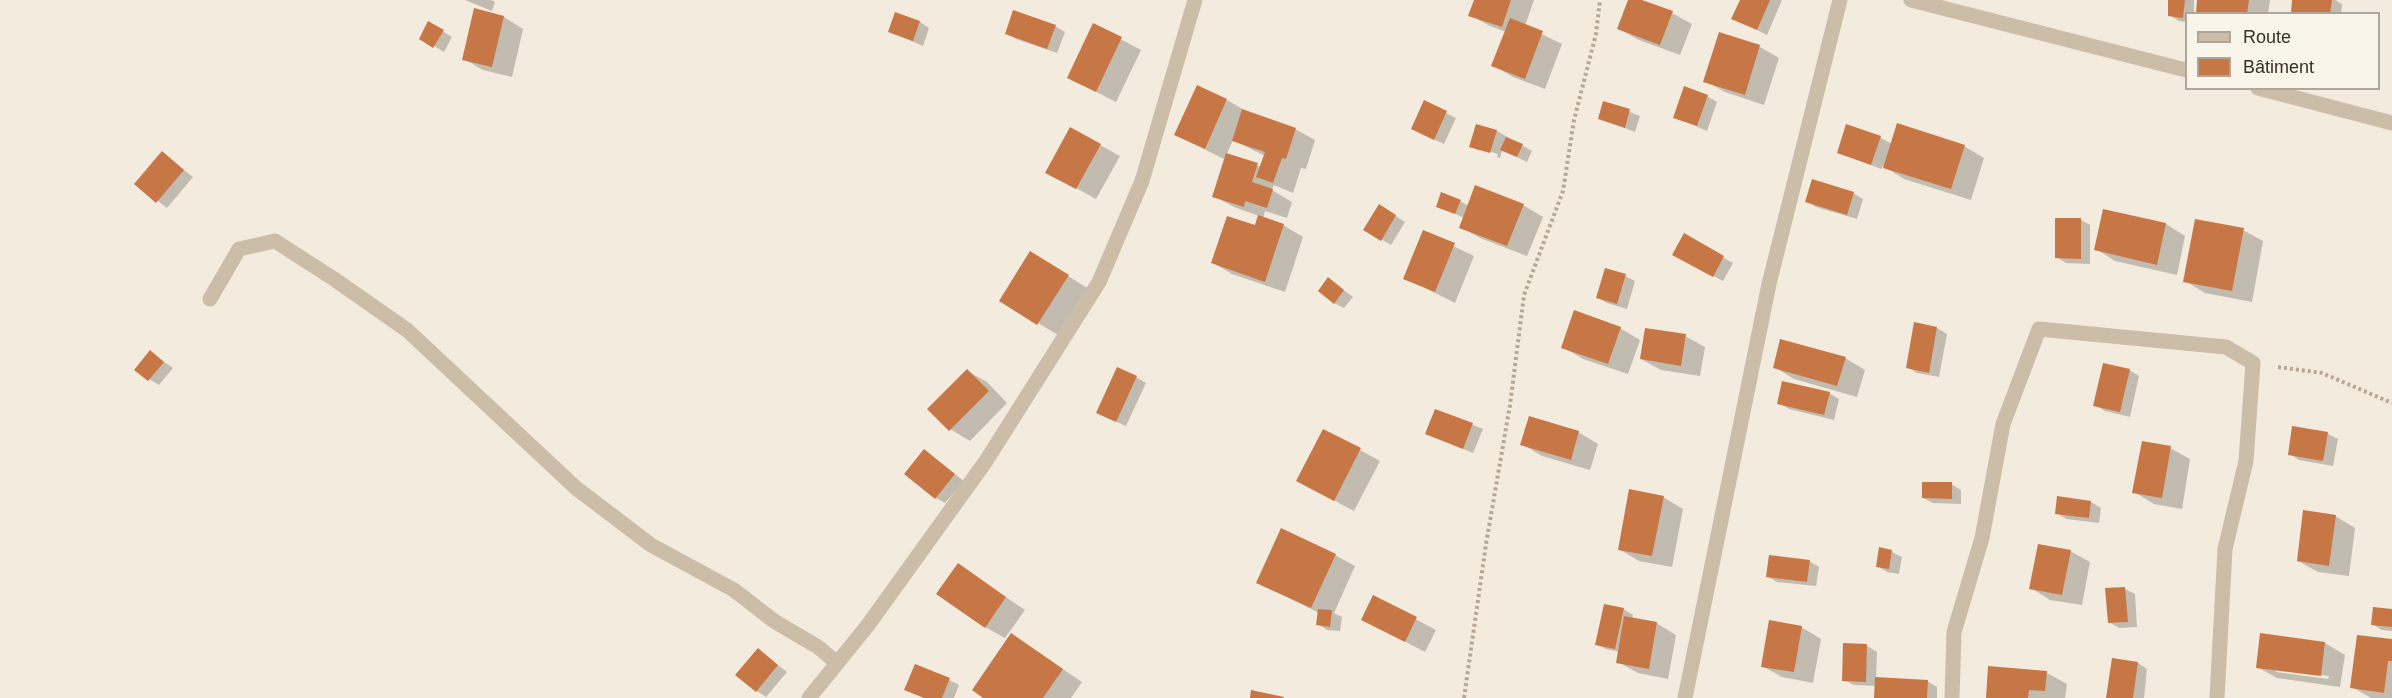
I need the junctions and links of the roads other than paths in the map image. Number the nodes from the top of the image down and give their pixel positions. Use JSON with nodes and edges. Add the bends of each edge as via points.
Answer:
{"nodes":[{"id":1,"x":1195,"y":0,"type":"edge"},
{"id":2,"x":1840,"y":0,"type":"edge"},
{"id":3,"x":1911,"y":0,"type":"edge"},
{"id":4,"x":2185,"y":69,"type":"edge"},
{"id":5,"x":2266,"y":90,"type":"edge"},
{"id":6,"x":2392,"y":123,"type":"edge"},
{"id":7,"x":210,"y":299,"type":"dead end"},
{"id":8,"x":837,"y":663,"type":"junction"},
{"id":9,"x":809,"y":698,"type":"edge"},
{"id":10,"x":1685,"y":698,"type":"edge"},
{"id":11,"x":1952,"y":698,"type":"edge"},
{"id":12,"x":2217,"y":698,"type":"edge"}],
"edges":[{"from":1,"to":8,"type":"street","via":[[1142,181],[1099,282],[986,462]]},
{"from":2,"to":10,"type":"street","via":[[1769,284]]},
{"from":3,"to":4,"type":"street"},
{"from":5,"to":6,"type":"street"},
{"from":7,"to":8,"type":"street","via":[[240,249],[275,241],[407,330],[576,488],[642,538],[734,590]]},
{"from":8,"to":9,"type":"street"},
{"from":11,"to":12,"type":"street","via":[[1954,632],[1982,538],[2003,424],[2039,329],[2226,347],[2253,363],[2246,461],[2225,549]]}]}
